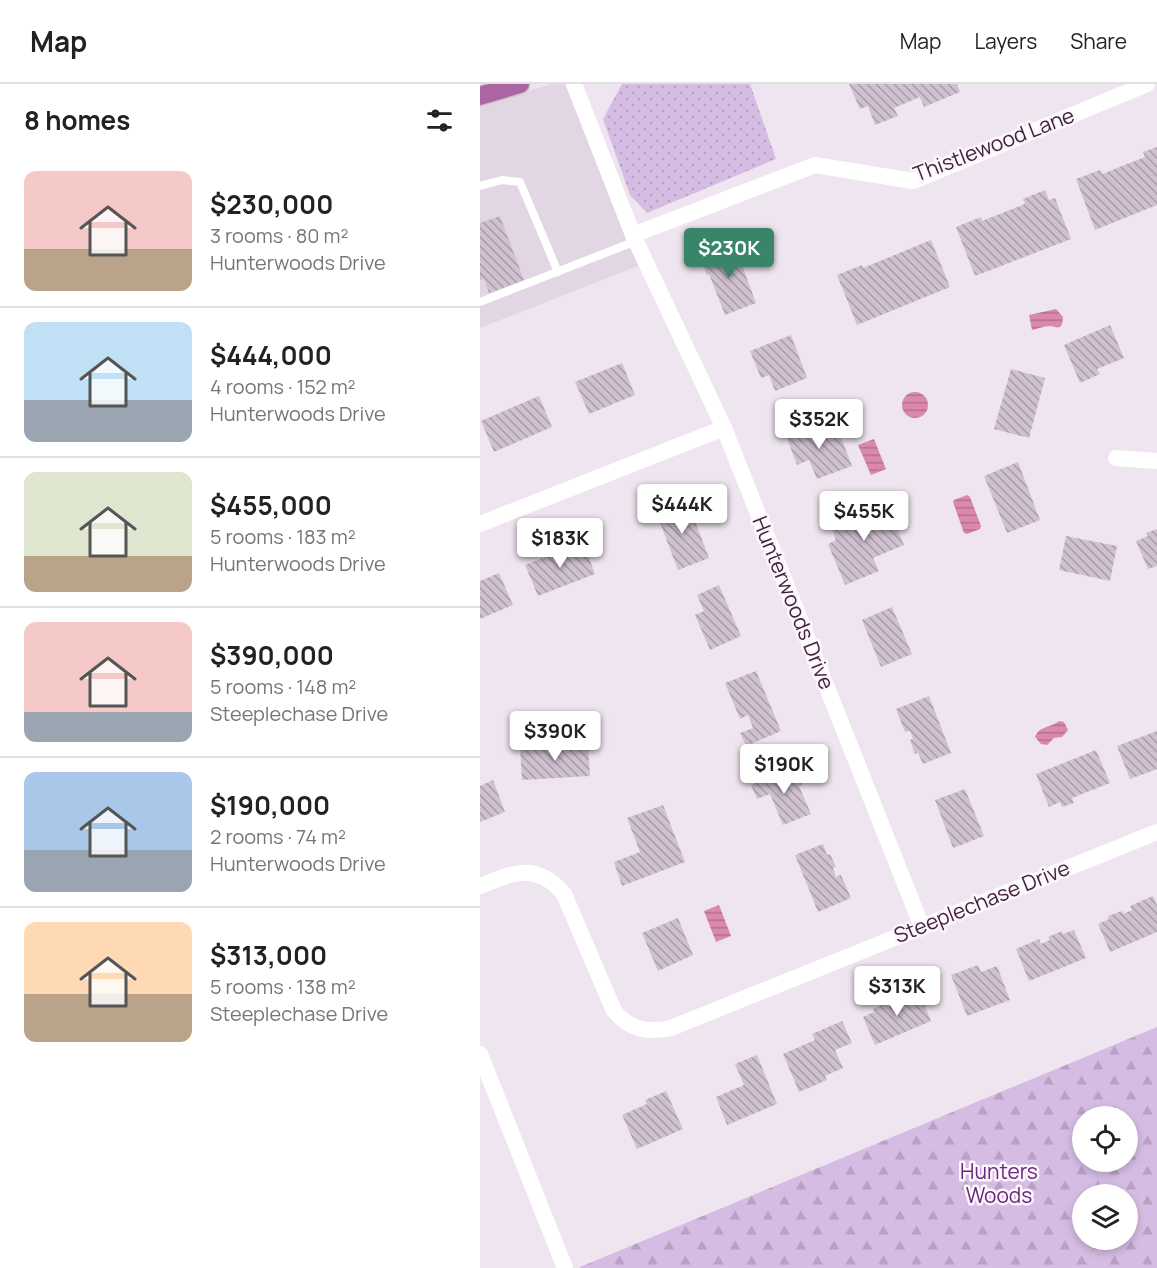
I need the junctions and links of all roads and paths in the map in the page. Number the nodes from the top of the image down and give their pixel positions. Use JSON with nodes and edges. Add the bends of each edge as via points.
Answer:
{"nodes":[{"id":1,"x":520,"y":84,"type":"edge"},
{"id":2,"x":574,"y":84,"type":"edge"},
{"id":3,"x":1147,"y":84,"type":"edge"},
{"id":4,"x":480,"y":96,"type":"edge"},
{"id":5,"x":480,"y":186,"type":"edge"},
{"id":6,"x":635,"y":238,"type":"junction"},
{"id":7,"x":558,"y":272,"type":"junction"},
{"id":8,"x":480,"y":302,"type":"edge"},
{"id":9,"x":724,"y":428,"type":"junction"},
{"id":10,"x":1116,"y":458,"type":"dead end"},
{"id":11,"x":1157,"y":461,"type":"edge"},
{"id":12,"x":480,"y":524,"type":"edge"},
{"id":13,"x":1157,"y":832,"type":"edge"},
{"id":14,"x":480,"y":886,"type":"edge"},
{"id":15,"x":922,"y":927,"type":"junction"},
{"id":16,"x":480,"y":1054,"type":"edge"},
{"id":17,"x":565,"y":1268,"type":"edge"}],
"edges":[{"from":1,"to":4,"type":"main road"},
{"from":2,"to":6,"type":"street","name":"Hunterwoods Drive"},
{"from":3,"to":6,"type":"street","name":"Thistlewood Lane","via":[[913,181],[815,165]]},
{"from":5,"to":7,"type":"lane","via":[[502,180],[520,182]]},
{"from":6,"to":7,"type":"lane"},
{"from":6,"to":9,"type":"street","name":"Hunterwoods Drive"},
{"from":7,"to":8,"type":"lane"},
{"from":9,"to":12,"type":"street"},
{"from":9,"to":15,"type":"street","name":"Hunterwoods Drive"},
{"from":10,"to":11,"type":"street"},
{"from":13,"to":15,"type":"street","name":"Steeplechase Drive"},
{"from":14,"to":15,"type":"street","name":"Steeplechase Drive","via":[[521,872],[549,879],[564,894],[614,1011],[624,1021],[645,1030],[671,1028]]},
{"from":16,"to":17,"type":"street"}]}
